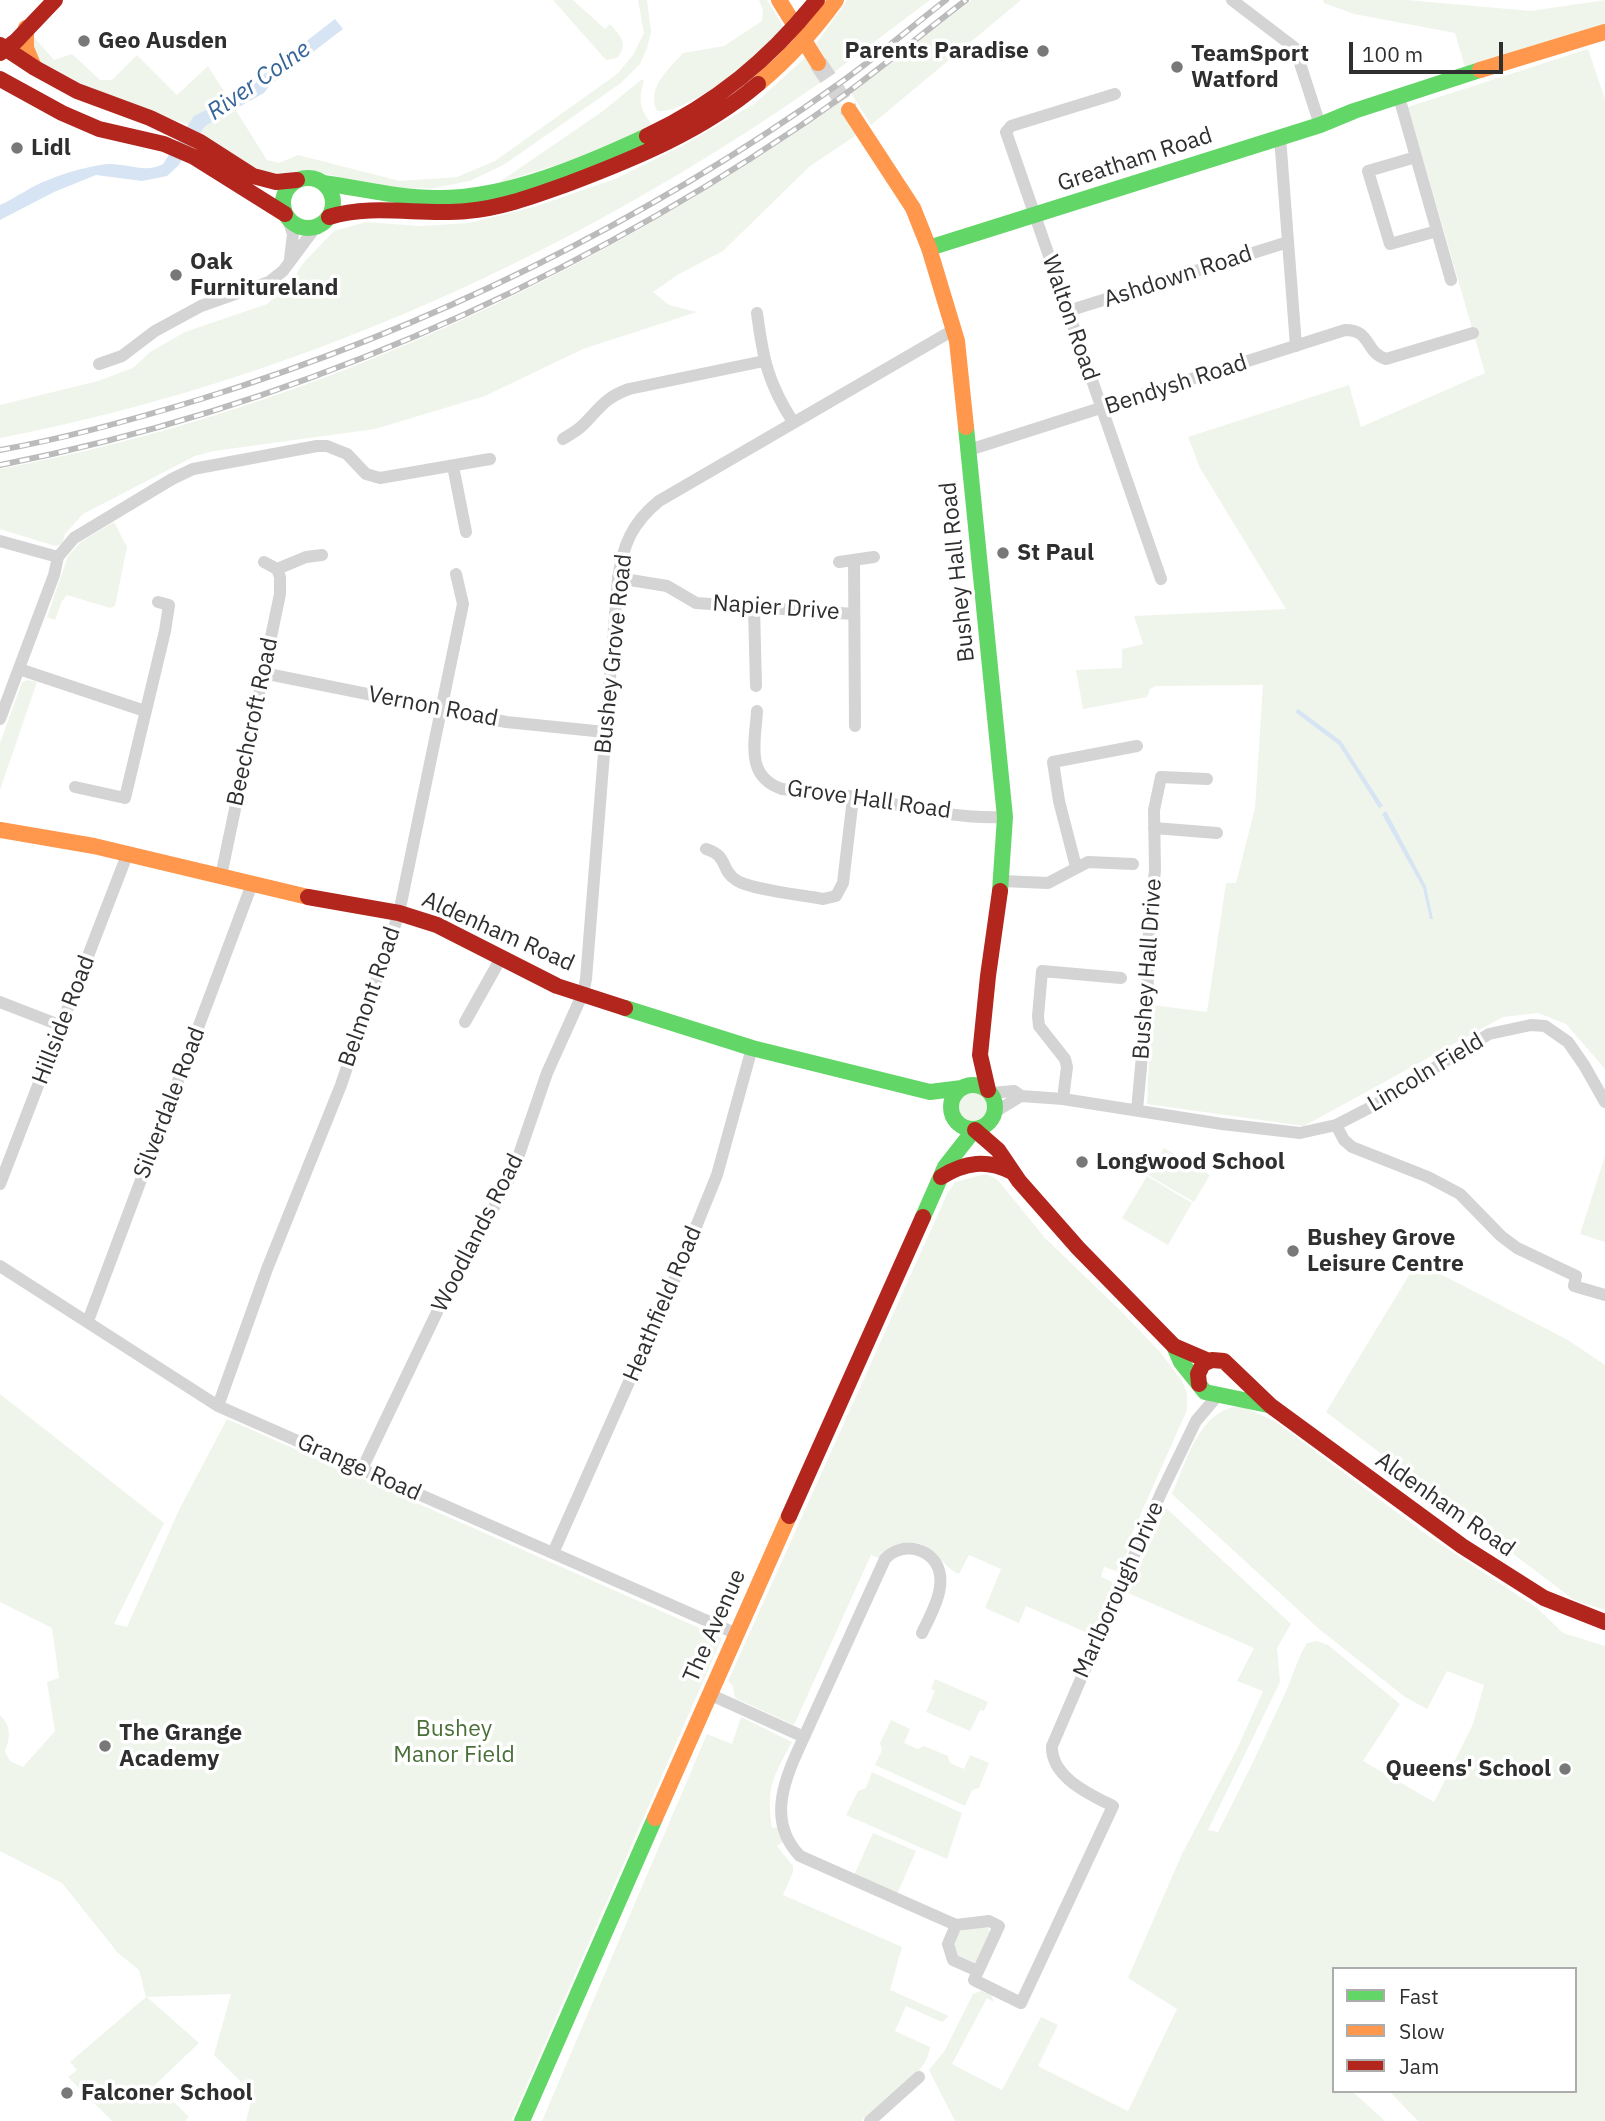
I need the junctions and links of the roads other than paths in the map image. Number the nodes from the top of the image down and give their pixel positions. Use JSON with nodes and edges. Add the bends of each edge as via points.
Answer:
{"nodes":[{"id":1,"x":55,"y":0,"type":"edge"},
{"id":2,"x":779,"y":0,"type":"edge"},
{"id":3,"x":1232,"y":0,"type":"edge"},
{"id":4,"x":829,"y":1,"type":"edge"},
{"id":5,"x":26,"y":28,"type":"junction"},
{"id":6,"x":1605,"y":32,"type":"edge"},
{"id":7,"x":1,"y":45,"type":"edge"},
{"id":8,"x":818,"y":63,"type":"tunnel mouth"},
{"id":9,"x":35,"y":68,"type":"junction"},
{"id":10,"x":766,"y":69,"type":"junction"},
{"id":11,"x":0,"y":79,"type":"edge"},
{"id":12,"x":1115,"y":94,"type":"dead end"},
{"id":13,"x":1399,"y":97,"type":"junction"},
{"id":14,"x":849,"y":110,"type":"tunnel mouth"},
{"id":15,"x":1320,"y":125,"type":"junction"},
{"id":16,"x":1280,"y":137,"type":"junction"},
{"id":17,"x":197,"y":149,"type":"junction"},
{"id":18,"x":1416,"y":157,"type":"junction"},
{"id":19,"x":297,"y":180,"type":"junction"},
{"id":20,"x":323,"y":183,"type":"junction"},
{"id":21,"x":1035,"y":215,"type":"junction"},
{"id":22,"x":286,"y":216,"type":"junction"},
{"id":23,"x":329,"y":217,"type":"junction"},
{"id":24,"x":315,"y":228,"type":"junction"},
{"id":25,"x":1437,"y":230,"type":"junction"},
{"id":26,"x":1288,"y":242,"type":"junction"},
{"id":27,"x":929,"y":248,"type":"junction"},
{"id":28,"x":289,"y":263,"type":"junction"},
{"id":29,"x":1451,"y":280,"type":"dead end"},
{"id":30,"x":1068,"y":312,"type":"junction"},
{"id":31,"x":757,"y":313,"type":"dead end"},
{"id":32,"x":955,"y":329,"type":"junction"},
{"id":33,"x":1473,"y":333,"type":"dead end"},
{"id":34,"x":1296,"y":346,"type":"junction"},
{"id":35,"x":764,"y":361,"type":"junction"},
{"id":36,"x":99,"y":364,"type":"dead end"},
{"id":37,"x":1102,"y":409,"type":"junction"},
{"id":38,"x":793,"y":422,"type":"junction"},
{"id":39,"x":563,"y":439,"type":"dead end"},
{"id":40,"x":969,"y":450,"type":"junction"},
{"id":41,"x":490,"y":459,"type":"dead end"},
{"id":42,"x":453,"y":466,"type":"junction"},
{"id":43,"x":466,"y":532,"type":"dead end"},
{"id":44,"x":0,"y":541,"type":"edge"},
{"id":45,"x":322,"y":555,"type":"dead end"},
{"id":46,"x":58,"y":557,"type":"junction"},
{"id":47,"x":874,"y":557,"type":"dead end"},
{"id":48,"x":854,"y":560,"type":"junction"},
{"id":49,"x":264,"y":562,"type":"dead end"},
{"id":50,"x":839,"y":562,"type":"dead end"},
{"id":51,"x":277,"y":569,"type":"junction"},
{"id":52,"x":456,"y":573,"type":"dead end"},
{"id":53,"x":618,"y":579,"type":"junction"},
{"id":54,"x":1161,"y":579,"type":"dead end"},
{"id":55,"x":158,"y":603,"type":"dead end"},
{"id":56,"x":754,"y":607,"type":"junction"},
{"id":57,"x":854,"y":614,"type":"junction"},
{"id":58,"x":19,"y":669,"type":"junction"},
{"id":59,"x":263,"y":673,"type":"junction"},
{"id":60,"x":755,"y":686,"type":"dead end"},
{"id":61,"x":442,"y":710,"type":"junction"},
{"id":62,"x":145,"y":711,"type":"junction"},
{"id":63,"x":757,"y":711,"type":"dead end"},
{"id":64,"x":0,"y":719,"type":"edge"},
{"id":65,"x":855,"y":726,"type":"dead end"},
{"id":66,"x":605,"y":732,"type":"junction"},
{"id":67,"x":1137,"y":746,"type":"dead end"},
{"id":68,"x":1207,"y":779,"type":"dead end"},
{"id":69,"x":75,"y":787,"type":"dead end"},
{"id":70,"x":853,"y":798,"type":"junction"},
{"id":71,"x":1005,"y":817,"type":"junction"},
{"id":72,"x":1154,"y":828,"type":"junction"},
{"id":73,"x":0,"y":830,"type":"edge"},
{"id":74,"x":1217,"y":833,"type":"dead end"},
{"id":75,"x":706,"y":849,"type":"dead end"},
{"id":76,"x":127,"y":855,"type":"junction"},
{"id":77,"x":1133,"y":864,"type":"dead end"},
{"id":78,"x":1076,"y":867,"type":"junction"},
{"id":79,"x":221,"y":876,"type":"junction"},
{"id":80,"x":1002,"y":881,"type":"junction"},
{"id":81,"x":252,"y":884,"type":"junction"},
{"id":82,"x":399,"y":913,"type":"junction"},
{"id":83,"x":501,"y":958,"type":"junction"},
{"id":84,"x":1121,"y":978,"type":"dead end"},
{"id":85,"x":583,"y":993,"type":"junction"},
{"id":86,"x":0,"y":1002,"type":"edge"},
{"id":87,"x":465,"y":1022,"type":"dead end"},
{"id":88,"x":62,"y":1026,"type":"junction"},
{"id":89,"x":752,"y":1048,"type":"junction"},
{"id":90,"x":980,"y":1055,"type":"junction"},
{"id":91,"x":964,"y":1087,"type":"junction"},
{"id":92,"x":930,"y":1092,"type":"junction"},
{"id":93,"x":990,"y":1092,"type":"junction"},
{"id":94,"x":1021,"y":1096,"type":"junction"},
{"id":95,"x":1063,"y":1099,"type":"junction"},
{"id":96,"x":1605,"y":1102,"type":"edge"},
{"id":97,"x":1138,"y":1110,"type":"junction"},
{"id":98,"x":994,"y":1115,"type":"junction"},
{"id":99,"x":954,"y":1118,"type":"junction"},
{"id":100,"x":1336,"y":1125,"type":"junction"},
{"id":101,"x":974,"y":1130,"type":"junction"},
{"id":102,"x":998,"y":1150,"type":"junction"},
{"id":103,"x":954,"y":1151,"type":"junction"},
{"id":104,"x":1013,"y":1172,"type":"junction"},
{"id":105,"x":941,"y":1177,"type":"junction"},
{"id":106,"x":0,"y":1184,"type":"edge"},
{"id":107,"x":0,"y":1266,"type":"edge"},
{"id":108,"x":1605,"y":1294,"type":"edge"},
{"id":109,"x":88,"y":1321,"type":"junction"},
{"id":110,"x":1174,"y":1346,"type":"junction"},
{"id":111,"x":1209,"y":1361,"type":"junction"},
{"id":112,"x":1233,"y":1371,"type":"junction"},
{"id":113,"x":1200,"y":1386,"type":"junction"},
{"id":114,"x":1219,"y":1395,"type":"junction"},
{"id":115,"x":218,"y":1406,"type":"junction"},
{"id":116,"x":1271,"y":1406,"type":"junction"},
{"id":117,"x":1196,"y":1421,"type":"junction"},
{"id":118,"x":362,"y":1469,"type":"junction"},
{"id":119,"x":553,"y":1553,"type":"junction"},
{"id":120,"x":1605,"y":1622,"type":"edge"},
{"id":121,"x":922,"y":1633,"type":"dead end"},
{"id":122,"x":737,"y":1634,"type":"junction"},
{"id":123,"x":709,"y":1694,"type":"junction"},
{"id":124,"x":804,"y":1737,"type":"junction"},
{"id":125,"x":956,"y":1925,"type":"junction"},
{"id":126,"x":976,"y":1976,"type":"junction"},
{"id":127,"x":919,"y":2077,"type":"dead end"},
{"id":128,"x":522,"y":2121,"type":"edge"},
{"id":129,"x":870,"y":2121,"type":"edge"}],
"edges":[{"from":1,"to":5,"type":"main road"},
{"from":2,"to":8,"type":"main road"},
{"from":3,"to":15,"type":"street","via":[[1295,48]]},
{"from":4,"to":10,"type":"main road","via":[[804,19]]},
{"from":5,"to":7,"type":"main road"},
{"from":5,"to":9,"type":"main road","via":[[26,48]]},
{"from":6,"to":13,"type":"main road","name":"Greatham Road"},
{"from":7,"to":9,"type":"main road"},
{"from":9,"to":17,"type":"main road","via":[[77,91],[170,127]]},
{"from":10,"to":20,"type":"main road","via":[[667,126],[525,183],[473,195],[423,198]]},
{"from":10,"to":23,"type":"main road","via":[[725,110],[607,169],[540,193],[480,209],[427,213],[364,208]]},
{"from":11,"to":17,"type":"main road","via":[[99,129]]},
{"from":12,"to":21,"type":"street","name":"Walton Road","via":[[1006,130]]},
{"from":13,"to":15,"type":"main road","name":"Greatham Road"},
{"from":13,"to":18,"type":"street"},
{"from":14,"to":27,"type":"main road","name":"Bushey Hall Road","via":[[908,198]]},
{"from":15,"to":16,"type":"main road","name":"Greatham Road"},
{"from":16,"to":21,"type":"main road","name":"Greatham Road"},
{"from":16,"to":26,"type":"street"},
{"from":17,"to":19,"type":"main road","via":[[253,176]]},
{"from":17,"to":22,"type":"main road"},
{"from":18,"to":25,"type":"street"},
{"from":18,"to":25,"type":"street","via":[[1368,171],[1390,244]]},
{"from":19,"to":20,"type":"main road"},
{"from":19,"to":22,"type":"main road","via":[[285,192],[282,206]]},
{"from":20,"to":23,"type":"main road","via":[[332,195]]},
{"from":21,"to":27,"type":"main road","name":"Greatham Road"},
{"from":21,"to":30,"type":"street","name":"Walton Road"},
{"from":22,"to":24,"type":"main road","via":[[299,227]]},
{"from":22,"to":28,"type":"street","via":[[293,234]]},
{"from":23,"to":24,"type":"main road"},
{"from":24,"to":28,"type":"street"},
{"from":25,"to":29,"type":"street"},
{"from":26,"to":30,"type":"street","name":"Ashdown Road"},
{"from":26,"to":34,"type":"street"},
{"from":27,"to":32,"type":"main road","name":"Bushey Hall Road"},
{"from":28,"to":36,"type":"street","via":[[269,282],[201,306],[122,356]]},
{"from":30,"to":37,"type":"street","name":"Walton Road"},
{"from":31,"to":35,"type":"street"},
{"from":32,"to":38,"type":"street","name":"Bushey Grove Road"},
{"from":32,"to":40,"type":"main road","name":"Bushey Hall Road"},
{"from":33,"to":34,"type":"street","name":"Bendysh Road","via":[[1386,359],[1374,354],[1363,335],[1353,330]]},
{"from":34,"to":37,"type":"street","name":"Bendysh Road"},
{"from":35,"to":38,"type":"street"},
{"from":35,"to":39,"type":"street","via":[[615,394]]},
{"from":37,"to":40,"type":"street","name":"Bendysh Road"},
{"from":37,"to":54,"type":"street","name":"Walton Road"},
{"from":38,"to":53,"type":"street","name":"Bushey Grove Road","via":[[646,511],[628,535]]},
{"from":40,"to":71,"type":"main road","name":"Bushey Hall Road"},
{"from":41,"to":42,"type":"street"},
{"from":42,"to":43,"type":"street"},
{"from":42,"to":46,"type":"street","via":[[380,478],[366,474],[338,449],[317,446],[200,468],[172,479],[74,538]]},
{"from":44,"to":46,"type":"street"},
{"from":45,"to":51,"type":"street"},
{"from":46,"to":58,"type":"street"},
{"from":47,"to":48,"type":"street"},
{"from":48,"to":50,"type":"street"},
{"from":48,"to":57,"type":"street"},
{"from":49,"to":51,"type":"street"},
{"from":51,"to":59,"type":"street","name":"Beechcroft Road","via":[[280,594]]},
{"from":52,"to":61,"type":"street","name":"Belmont Road","via":[[463,604]]},
{"from":53,"to":56,"type":"street","name":"Napier Drive","via":[[667,586],[696,603]]},
{"from":53,"to":66,"type":"street","name":"Bushey Grove Road"},
{"from":55,"to":62,"type":"street","via":[[169,605]]},
{"from":56,"to":57,"type":"street","name":"Napier Drive"},
{"from":56,"to":60,"type":"street"},
{"from":57,"to":65,"type":"street"},
{"from":58,"to":62,"type":"street"},
{"from":58,"to":64,"type":"street"},
{"from":59,"to":61,"type":"street","name":"Vernon Road"},
{"from":59,"to":79,"type":"street","name":"Beechcroft Road"},
{"from":61,"to":66,"type":"street","name":"Vernon Road"},
{"from":61,"to":82,"type":"street","name":"Belmont Road"},
{"from":62,"to":69,"type":"street","via":[[125,798]]},
{"from":63,"to":70,"type":"street","name":"Grove Hall Road","via":[[754,756],[762,777],[782,789]]},
{"from":66,"to":85,"type":"street","name":"Bushey Grove Road"},
{"from":67,"to":78,"type":"street","via":[[1054,762]]},
{"from":68,"to":72,"type":"street","name":"Bushey Hall Drive","via":[[1161,777]]},
{"from":70,"to":71,"type":"street","name":"Grove Hall Road"},
{"from":70,"to":75,"type":"street","via":[[842,887],[836,896],[823,899],[726,880],[719,855]]},
{"from":71,"to":80,"type":"main road","name":"Bushey Hall Road"},
{"from":72,"to":74,"type":"street"},
{"from":72,"to":97,"type":"street","name":"Bushey Hall Drive"},
{"from":73,"to":76,"type":"main road","name":"Aldenham Road"},
{"from":76,"to":79,"type":"main road","name":"Aldenham Road"},
{"from":76,"to":88,"type":"street","name":"Hillside Road"},
{"from":77,"to":78,"type":"street","via":[[1095,861]]},
{"from":78,"to":80,"type":"street","via":[[1048,883]]},
{"from":79,"to":81,"type":"main road","name":"Aldenham Road"},
{"from":80,"to":90,"type":"main road","name":"Bushey Hall Road"},
{"from":81,"to":82,"type":"main road","name":"Aldenham Road"},
{"from":81,"to":109,"type":"street","name":"Silverdale Road"},
{"from":82,"to":83,"type":"main road","name":"Aldenham Road","via":[[437,925]]},
{"from":82,"to":115,"type":"street","name":"Belmont Road","via":[[341,1084]]},
{"from":83,"to":85,"type":"main road","name":"Aldenham Road","via":[[557,986]]},
{"from":83,"to":87,"type":"street"},
{"from":84,"to":95,"type":"street","via":[[1042,971],[1039,1026],[1065,1059]]},
{"from":85,"to":89,"type":"main road","name":"Aldenham Road"},
{"from":85,"to":118,"type":"street","name":"Woodlands Road","via":[[547,1073],[513,1172],[438,1310]]},
{"from":86,"to":88,"type":"street"},
{"from":88,"to":106,"type":"street","name":"Hillside Road"},
{"from":89,"to":92,"type":"main road","name":"Aldenham Road"},
{"from":89,"to":119,"type":"street","name":"Heathfield Road","via":[[717,1175]]},
{"from":90,"to":91,"type":"main road","name":"Bushey Hall Road"},
{"from":90,"to":93,"type":"main road","name":"Bushey Hall Road"},
{"from":91,"to":92,"type":"main road","name":"Aldenham Road"},
{"from":91,"to":93,"type":"main road","via":[[980,1086]]},
{"from":91,"to":99,"type":"main road","via":[[951,1103]]},
{"from":92,"to":99,"type":"main road"},
{"from":93,"to":94,"type":"street","name":"Lincoln Field","via":[[1014,1091]]},
{"from":93,"to":98,"type":"main road","via":[[996,1105]]},
{"from":94,"to":95,"type":"street","name":"Lincoln Field"},
{"from":94,"to":98,"type":"street"},
{"from":95,"to":97,"type":"street","name":"Lincoln Field"},
{"from":96,"to":100,"type":"street","name":"Lincoln Field","via":[[1568,1042],[1545,1026],[1531,1025],[1489,1034]]},
{"from":97,"to":100,"type":"street","name":"Lincoln Field","via":[[1300,1133]]},
{"from":98,"to":101,"type":"main road","via":[[986,1126]]},
{"from":98,"to":102,"type":"main road"},
{"from":99,"to":101,"type":"main road"},
{"from":99,"to":103,"type":"main road","name":"The Avenue"},
{"from":100,"to":108,"type":"street","via":[[1352,1147],[1460,1194],[1517,1248],[1576,1276],[1574,1286]]},
{"from":101,"to":102,"type":"main road"},
{"from":101,"to":103,"type":"main road","name":"The Avenue"},
{"from":102,"to":104,"type":"main road"},
{"from":103,"to":105,"type":"main road","name":"The Avenue"},
{"from":104,"to":105,"type":"main road","via":[[977,1162]]},
{"from":104,"to":110,"type":"main road","via":[[1078,1248]]},
{"from":105,"to":122,"type":"main road","name":"The Avenue"},
{"from":107,"to":109,"type":"street","name":"Grange Road"},
{"from":109,"to":115,"type":"street","name":"Grange Road"},
{"from":110,"to":111,"type":"main road"},
{"from":110,"to":113,"type":"main road"},
{"from":111,"to":112,"type":"main road","via":[[1224,1361]]},
{"from":111,"to":113,"type":"main road","via":[[1200,1368]]},
{"from":112,"to":114,"type":"main road","via":[[1233,1384]]},
{"from":112,"to":116,"type":"main road","name":"Aldenham Road"},
{"from":113,"to":114,"type":"main road","via":[[1208,1394]]},
{"from":113,"to":117,"type":"street","name":"Marlborough Drive"},
{"from":114,"to":116,"type":"main road","name":"Aldenham Road"},
{"from":114,"to":117,"type":"street","name":"Marlborough Drive"},
{"from":115,"to":118,"type":"street","name":"Grange Road"},
{"from":116,"to":120,"type":"main road","name":"Aldenham Road","via":[[1494,1568],[1553,1602]]},
{"from":117,"to":126,"type":"street","name":"Marlborough Drive","via":[[1052,1746],[1054,1761],[1074,1783],[1113,1805],[1021,2003]]},
{"from":118,"to":119,"type":"street","name":"Grange Road"},
{"from":119,"to":122,"type":"street","name":"Grange Road"},
{"from":121,"to":124,"type":"street","via":[[941,1577],[928,1554],[899,1548],[885,1559]]},
{"from":122,"to":123,"type":"main road","name":"The Avenue"},
{"from":123,"to":124,"type":"street"},
{"from":123,"to":128,"type":"main road","name":"The Avenue"},
{"from":124,"to":125,"type":"street","via":[[782,1791],[782,1821],[792,1847],[810,1862]]},
{"from":125,"to":126,"type":"street","via":[[949,1952]]},
{"from":125,"to":126,"type":"street","via":[[989,1921],[999,1926]]},
{"from":127,"to":129,"type":"street"}]}
